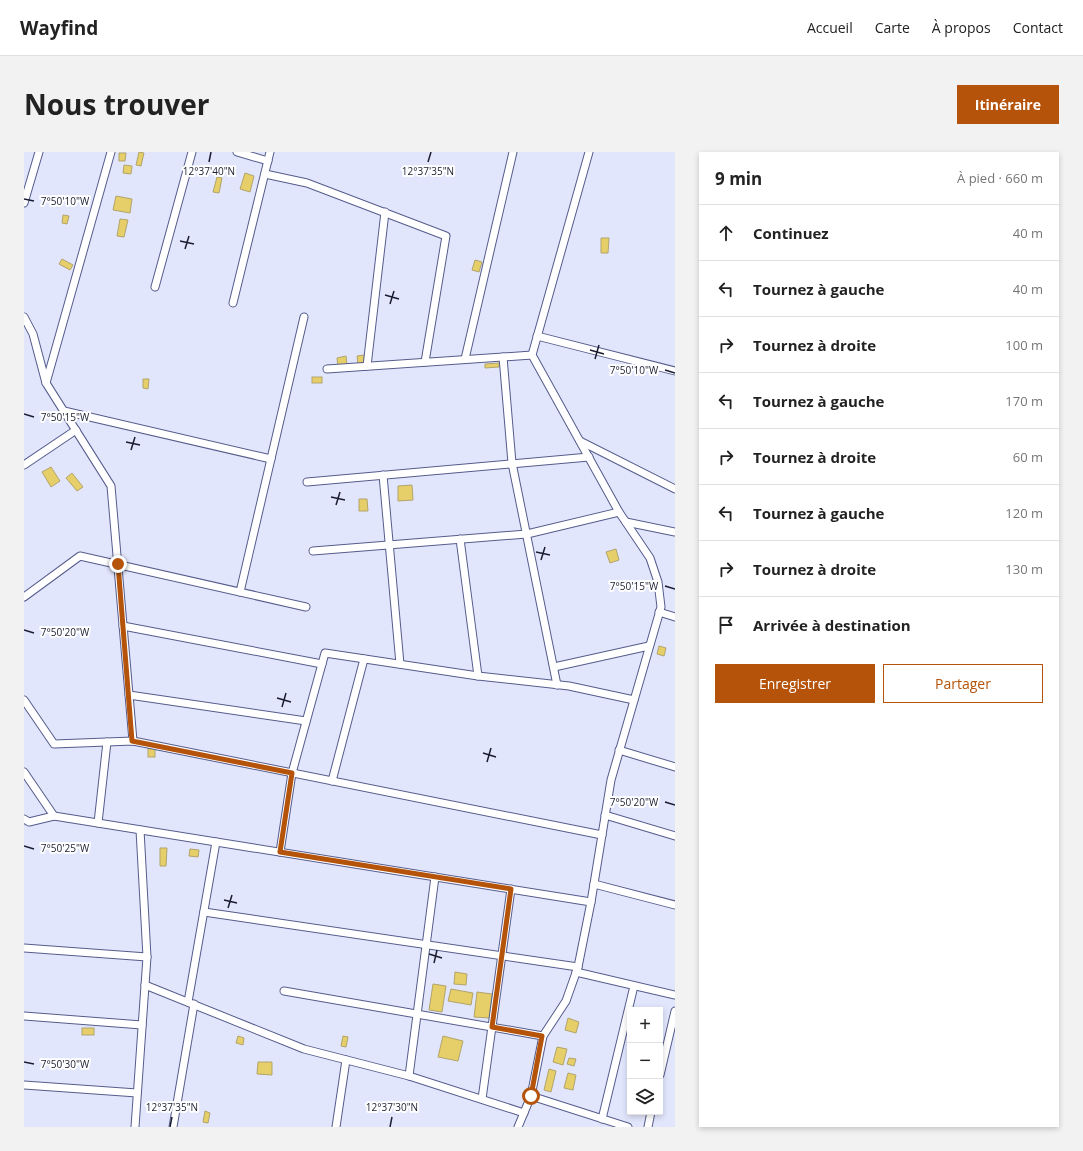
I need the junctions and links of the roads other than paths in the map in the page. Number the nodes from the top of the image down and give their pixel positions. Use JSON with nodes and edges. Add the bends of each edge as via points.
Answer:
{"nodes":[{"id":1,"x":39,"y":152,"type":"edge"},
{"id":2,"x":111,"y":152,"type":"edge"},
{"id":3,"x":192,"y":152,"type":"edge"},
{"id":4,"x":237,"y":152,"type":"edge"},
{"id":5,"x":270,"y":152,"type":"edge"},
{"id":6,"x":512,"y":152,"type":"edge"},
{"id":7,"x":589,"y":152,"type":"edge"},
{"id":8,"x":268,"y":161,"type":"junction"},
{"id":9,"x":264,"y":174,"type":"junction"},
{"id":10,"x":24,"y":203,"type":"edge"},
{"id":11,"x":385,"y":212,"type":"junction"},
{"id":12,"x":155,"y":288,"type":"dead end"},
{"id":13,"x":233,"y":302,"type":"dead end"},
{"id":14,"x":24,"y":317,"type":"edge"},
{"id":15,"x":304,"y":317,"type":"dead end"},
{"id":16,"x":537,"y":336,"type":"junction"},
{"id":17,"x":532,"y":355,"type":"junction"},
{"id":18,"x":503,"y":357,"type":"junction"},
{"id":19,"x":465,"y":360,"type":"junction"},
{"id":20,"x":425,"y":362,"type":"junction"},
{"id":21,"x":367,"y":366,"type":"junction"},
{"id":22,"x":327,"y":369,"type":"dead end"},
{"id":23,"x":675,"y":371,"type":"edge"},
{"id":24,"x":46,"y":383,"type":"junction"},
{"id":25,"x":64,"y":411,"type":"junction"},
{"id":26,"x":76,"y":430,"type":"junction"},
{"id":27,"x":580,"y":441,"type":"junction"},
{"id":28,"x":588,"y":457,"type":"junction"},
{"id":29,"x":271,"y":459,"type":"junction"},
{"id":30,"x":512,"y":463,"type":"junction"},
{"id":31,"x":24,"y":465,"type":"edge"},
{"id":32,"x":383,"y":475,"type":"junction"},
{"id":33,"x":307,"y":482,"type":"dead end"},
{"id":34,"x":675,"y":488,"type":"edge"},
{"id":35,"x":619,"y":512,"type":"junction"},
{"id":36,"x":626,"y":522,"type":"junction"},
{"id":37,"x":675,"y":532,"type":"edge"},
{"id":38,"x":527,"y":534,"type":"junction"},
{"id":39,"x":460,"y":539,"type":"junction"},
{"id":40,"x":390,"y":545,"type":"junction"},
{"id":41,"x":313,"y":551,"type":"dead end"},
{"id":42,"x":118,"y":564,"type":"junction"},
{"id":43,"x":240,"y":592,"type":"junction"},
{"id":44,"x":24,"y":597,"type":"edge"},
{"id":45,"x":306,"y":607,"type":"dead end"},
{"id":46,"x":659,"y":612,"type":"junction"},
{"id":47,"x":675,"y":617,"type":"edge"},
{"id":48,"x":123,"y":626,"type":"junction"},
{"id":49,"x":650,"y":646,"type":"junction"},
{"id":50,"x":364,"y":659,"type":"junction"},
{"id":51,"x":322,"y":664,"type":"junction"},
{"id":52,"x":400,"y":664,"type":"junction"},
{"id":53,"x":554,"y":667,"type":"junction"},
{"id":54,"x":478,"y":676,"type":"junction"},
{"id":55,"x":557,"y":685,"type":"junction"},
{"id":56,"x":129,"y":695,"type":"junction"},
{"id":57,"x":24,"y":700,"type":"edge"},
{"id":58,"x":634,"y":700,"type":"junction"},
{"id":59,"x":306,"y":721,"type":"junction"},
{"id":60,"x":132,"y":741,"type":"junction"},
{"id":61,"x":107,"y":742,"type":"junction"},
{"id":62,"x":619,"y":750,"type":"junction"},
{"id":63,"x":675,"y":767,"type":"edge"},
{"id":64,"x":24,"y":772,"type":"edge"},
{"id":65,"x":292,"y":773,"type":"junction"},
{"id":66,"x":332,"y":781,"type":"junction"},
{"id":67,"x":605,"y":815,"type":"junction"},
{"id":68,"x":54,"y":816,"type":"junction"},
{"id":69,"x":24,"y":819,"type":"edge"},
{"id":70,"x":98,"y":824,"type":"junction"},
{"id":71,"x":140,"y":830,"type":"junction"},
{"id":72,"x":602,"y":835,"type":"junction"},
{"id":73,"x":675,"y":836,"type":"edge"},
{"id":74,"x":216,"y":842,"type":"junction"},
{"id":75,"x":280,"y":852,"type":"junction"},
{"id":76,"x":435,"y":877,"type":"junction"},
{"id":77,"x":594,"y":884,"type":"junction"},
{"id":78,"x":511,"y":889,"type":"junction"},
{"id":79,"x":592,"y":902,"type":"junction"},
{"id":80,"x":675,"y":905,"type":"edge"},
{"id":81,"x":204,"y":912,"type":"junction"},
{"id":82,"x":426,"y":945,"type":"junction"},
{"id":83,"x":24,"y":948,"type":"edge"},
{"id":84,"x":502,"y":956,"type":"junction"},
{"id":85,"x":147,"y":957,"type":"junction"},
{"id":86,"x":577,"y":969,"type":"junction"},
{"id":87,"x":145,"y":985,"type":"junction"},
{"id":88,"x":634,"y":986,"type":"junction"},
{"id":89,"x":284,"y":991,"type":"dead end"},
{"id":90,"x":675,"y":995,"type":"edge"},
{"id":91,"x":191,"y":1003,"type":"junction"},
{"id":92,"x":675,"y":1011,"type":"edge"},
{"id":93,"x":417,"y":1014,"type":"junction"},
{"id":94,"x":24,"y":1016,"type":"edge"},
{"id":95,"x":142,"y":1025,"type":"junction"},
{"id":96,"x":492,"y":1027,"type":"junction"},
{"id":97,"x":542,"y":1036,"type":"junction"},
{"id":98,"x":346,"y":1060,"type":"junction"},
{"id":99,"x":663,"y":1062,"type":"edge"},
{"id":100,"x":409,"y":1076,"type":"junction"},
{"id":101,"x":24,"y":1085,"type":"edge"},
{"id":102,"x":137,"y":1093,"type":"junction"},
{"id":103,"x":531,"y":1096,"type":"junction"},
{"id":104,"x":482,"y":1099,"type":"junction"},
{"id":105,"x":524,"y":1113,"type":"junction"},
{"id":106,"x":650,"y":1115,"type":"edge"},
{"id":107,"x":602,"y":1119,"type":"junction"},
{"id":108,"x":135,"y":1127,"type":"edge"},
{"id":109,"x":172,"y":1127,"type":"edge"},
{"id":110,"x":336,"y":1127,"type":"edge"},
{"id":111,"x":518,"y":1127,"type":"edge"},
{"id":112,"x":628,"y":1127,"type":"edge"},
{"id":113,"x":648,"y":1127,"type":"edge"}],
"edges":[{"from":1,"to":10,"type":"street"},
{"from":2,"to":24,"type":"street"},
{"from":3,"to":12,"type":"street"},
{"from":4,"to":8,"type":"street"},
{"from":5,"to":8,"type":"street"},
{"from":6,"to":19,"type":"street"},
{"from":7,"to":16,"type":"street"},
{"from":8,"to":9,"type":"street"},
{"from":9,"to":11,"type":"street","via":[[307,183]]},
{"from":9,"to":13,"type":"street"},
{"from":11,"to":20,"type":"street","via":[[446,236]]},
{"from":11,"to":21,"type":"street"},
{"from":14,"to":24,"type":"street","via":[[33,334]]},
{"from":15,"to":29,"type":"street"},
{"from":16,"to":17,"type":"street"},
{"from":16,"to":23,"type":"street"},
{"from":17,"to":18,"type":"street"},
{"from":17,"to":27,"type":"street"},
{"from":18,"to":19,"type":"street"},
{"from":18,"to":30,"type":"street"},
{"from":19,"to":20,"type":"street"},
{"from":20,"to":21,"type":"street"},
{"from":21,"to":22,"type":"street"},
{"from":24,"to":25,"type":"street"},
{"from":25,"to":26,"type":"street"},
{"from":25,"to":29,"type":"street"},
{"from":26,"to":31,"type":"street"},
{"from":26,"to":42,"type":"street","via":[[111,486]]},
{"from":27,"to":28,"type":"street"},
{"from":27,"to":34,"type":"street"},
{"from":28,"to":30,"type":"street"},
{"from":28,"to":35,"type":"street"},
{"from":29,"to":43,"type":"street"},
{"from":30,"to":32,"type":"street"},
{"from":30,"to":38,"type":"street"},
{"from":32,"to":33,"type":"street"},
{"from":32,"to":40,"type":"street"},
{"from":35,"to":36,"type":"street"},
{"from":35,"to":38,"type":"street"},
{"from":36,"to":37,"type":"street"},
{"from":36,"to":46,"type":"street","via":[[650,558],[658,582],[661,607]]},
{"from":38,"to":39,"type":"street"},
{"from":38,"to":53,"type":"street"},
{"from":39,"to":40,"type":"street"},
{"from":39,"to":54,"type":"street"},
{"from":40,"to":41,"type":"street"},
{"from":40,"to":52,"type":"street"},
{"from":42,"to":43,"type":"street"},
{"from":42,"to":44,"type":"street","via":[[80,556]]},
{"from":42,"to":48,"type":"street"},
{"from":43,"to":45,"type":"street"},
{"from":46,"to":47,"type":"street"},
{"from":46,"to":49,"type":"street"},
{"from":48,"to":51,"type":"street"},
{"from":48,"to":56,"type":"street"},
{"from":49,"to":53,"type":"street"},
{"from":49,"to":58,"type":"street"},
{"from":50,"to":51,"type":"street","via":[[324,653]]},
{"from":50,"to":52,"type":"street"},
{"from":50,"to":66,"type":"street"},
{"from":51,"to":59,"type":"street"},
{"from":52,"to":54,"type":"street"},
{"from":53,"to":55,"type":"street"},
{"from":54,"to":55,"type":"street"},
{"from":55,"to":58,"type":"street"},
{"from":56,"to":59,"type":"street"},
{"from":56,"to":60,"type":"street"},
{"from":57,"to":61,"type":"street","via":[[54,744]]},
{"from":58,"to":62,"type":"street"},
{"from":59,"to":65,"type":"street"},
{"from":60,"to":61,"type":"street"},
{"from":60,"to":65,"type":"street"},
{"from":61,"to":70,"type":"street"},
{"from":62,"to":63,"type":"street"},
{"from":62,"to":67,"type":"street"},
{"from":64,"to":68,"type":"street"},
{"from":65,"to":66,"type":"street"},
{"from":65,"to":75,"type":"street"},
{"from":66,"to":72,"type":"street"},
{"from":67,"to":72,"type":"street"},
{"from":67,"to":73,"type":"street"},
{"from":68,"to":69,"type":"street","via":[[29,822]]},
{"from":68,"to":70,"type":"street"},
{"from":70,"to":71,"type":"street"},
{"from":71,"to":74,"type":"street"},
{"from":71,"to":85,"type":"street"},
{"from":72,"to":77,"type":"street"},
{"from":74,"to":75,"type":"street"},
{"from":74,"to":81,"type":"street"},
{"from":75,"to":76,"type":"street"},
{"from":76,"to":78,"type":"street"},
{"from":76,"to":82,"type":"street"},
{"from":77,"to":79,"type":"street"},
{"from":77,"to":80,"type":"street"},
{"from":78,"to":79,"type":"street"},
{"from":78,"to":84,"type":"street"},
{"from":79,"to":86,"type":"street"},
{"from":81,"to":82,"type":"street"},
{"from":81,"to":91,"type":"street"},
{"from":82,"to":84,"type":"street"},
{"from":82,"to":93,"type":"street"},
{"from":83,"to":85,"type":"street"},
{"from":84,"to":86,"type":"street"},
{"from":84,"to":96,"type":"street"},
{"from":85,"to":87,"type":"street"},
{"from":86,"to":88,"type":"street"},
{"from":86,"to":97,"type":"street","via":[[566,1001]]},
{"from":87,"to":91,"type":"street"},
{"from":87,"to":95,"type":"street"},
{"from":88,"to":90,"type":"street"},
{"from":88,"to":107,"type":"street"},
{"from":89,"to":93,"type":"street"},
{"from":91,"to":98,"type":"street","via":[[304,1049]]},
{"from":91,"to":109,"type":"street"},
{"from":92,"to":99,"type":"street"},
{"from":93,"to":96,"type":"street"},
{"from":93,"to":100,"type":"street"},
{"from":94,"to":95,"type":"street"},
{"from":95,"to":102,"type":"street"},
{"from":96,"to":97,"type":"street"},
{"from":96,"to":104,"type":"street"},
{"from":97,"to":103,"type":"street"},
{"from":98,"to":100,"type":"street"},
{"from":98,"to":110,"type":"street"},
{"from":100,"to":104,"type":"street"},
{"from":101,"to":102,"type":"street"},
{"from":102,"to":108,"type":"street"},
{"from":103,"to":105,"type":"street"},
{"from":103,"to":107,"type":"street"},
{"from":104,"to":105,"type":"street"},
{"from":105,"to":111,"type":"street"},
{"from":106,"to":113,"type":"street"},
{"from":107,"to":112,"type":"street"}]}
